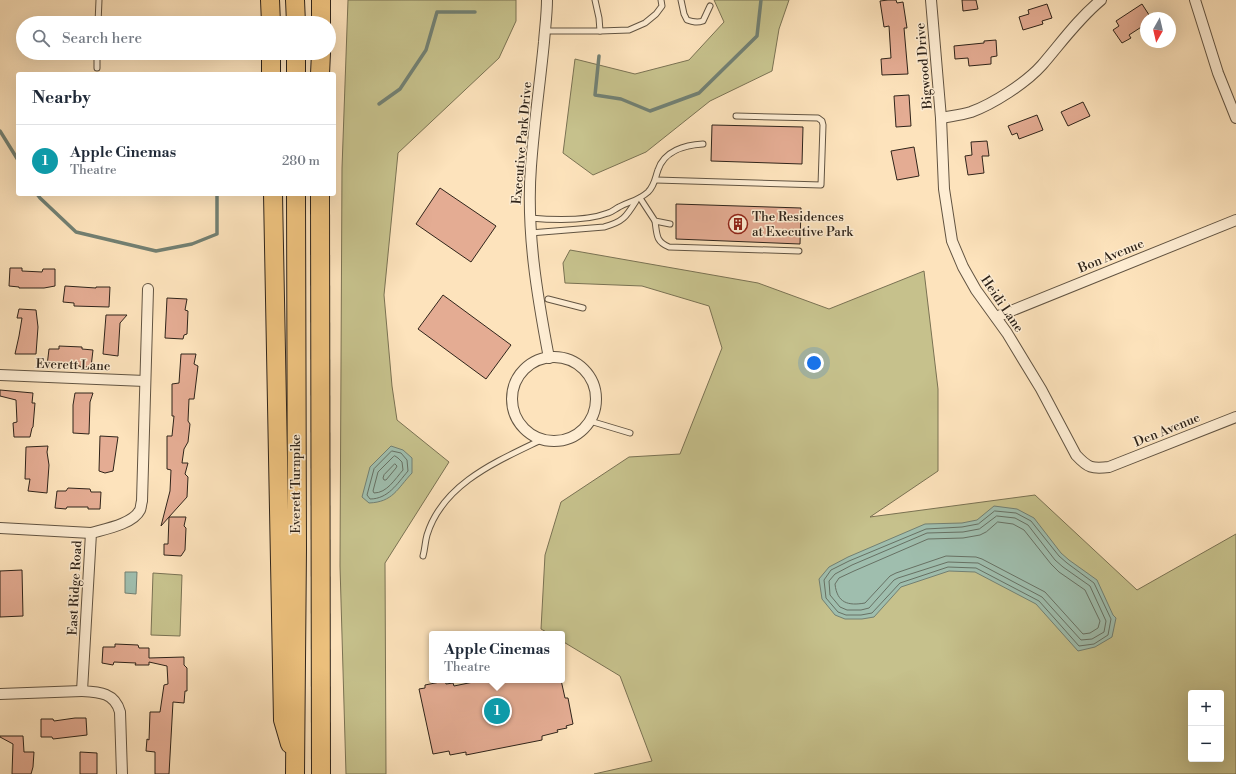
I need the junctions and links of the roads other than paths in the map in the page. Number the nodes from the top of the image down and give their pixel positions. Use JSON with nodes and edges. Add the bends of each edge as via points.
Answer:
{"nodes":[{"id":1,"x":99,"y":0,"type":"edge"},
{"id":2,"x":270,"y":0,"type":"edge"},
{"id":3,"x":296,"y":0,"type":"edge"},
{"id":4,"x":321,"y":0,"type":"edge"},
{"id":5,"x":547,"y":0,"type":"edge"},
{"id":6,"x":595,"y":0,"type":"edge"},
{"id":7,"x":661,"y":0,"type":"edge"},
{"id":8,"x":680,"y":0,"type":"edge"},
{"id":9,"x":931,"y":0,"type":"edge"},
{"id":10,"x":1101,"y":0,"type":"edge"},
{"id":11,"x":1195,"y":0,"type":"edge"},
{"id":12,"x":710,"y":6,"type":"dead end"},
{"id":13,"x":98,"y":16,"type":"edge"},
{"id":14,"x":271,"y":16,"type":"edge"},
{"id":15,"x":296,"y":16,"type":"edge"},
{"id":16,"x":321,"y":16,"type":"edge"},
{"id":17,"x":545,"y":31,"type":"junction"},
{"id":18,"x":600,"y":32,"type":"junction"},
{"id":19,"x":97,"y":60,"type":"edge"},
{"id":20,"x":271,"y":60,"type":"edge"},
{"id":21,"x":296,"y":60,"type":"edge"},
{"id":22,"x":321,"y":60,"type":"edge"},
{"id":23,"x":97,"y":68,"type":"dead end"},
{"id":24,"x":271,"y":72,"type":"edge"},
{"id":25,"x":296,"y":72,"type":"edge"},
{"id":26,"x":320,"y":72,"type":"edge"},
{"id":27,"x":736,"y":116,"type":"dead end"},
{"id":28,"x":1236,"y":117,"type":"edge"},
{"id":29,"x":941,"y":118,"type":"junction"},
{"id":30,"x":703,"y":144,"type":"dead end"},
{"id":31,"x":656,"y":180,"type":"junction"},
{"id":32,"x":273,"y":196,"type":"edge"},
{"id":33,"x":296,"y":196,"type":"edge"},
{"id":34,"x":320,"y":196,"type":"edge"},
{"id":35,"x":638,"y":199,"type":"junction"},
{"id":36,"x":530,"y":218,"type":"junction"},
{"id":37,"x":1236,"y":220,"type":"edge"},
{"id":38,"x":655,"y":221,"type":"junction"},
{"id":39,"x":670,"y":224,"type":"dead end"},
{"id":40,"x":530,"y":233,"type":"junction"},
{"id":41,"x":799,"y":251,"type":"dead end"},
{"id":42,"x":148,"y":289,"type":"dead end"},
{"id":43,"x":548,"y":298,"type":"dead end"},
{"id":44,"x":582,"y":308,"type":"dead end"},
{"id":45,"x":996,"y":318,"type":"junction"},
{"id":46,"x":549,"y":358,"type":"junction"},
{"id":47,"x":0,"y":375,"type":"edge"},
{"id":48,"x":145,"y":381,"type":"junction"},
{"id":49,"x":1236,"y":416,"type":"edge"},
{"id":50,"x":590,"y":421,"type":"junction"},
{"id":51,"x":630,"y":433,"type":"dead end"},
{"id":52,"x":543,"y":439,"type":"junction"},
{"id":53,"x":1109,"y":467,"type":"joint"},
{"id":54,"x":0,"y":528,"type":"edge"},
{"id":55,"x":91,"y":533,"type":"junction"},
{"id":56,"x":423,"y":556,"type":"dead end"},
{"id":57,"x":82,"y":691,"type":"junction"},
{"id":58,"x":0,"y":694,"type":"edge"},
{"id":59,"x":295,"y":768,"type":"edge"},
{"id":60,"x":122,"y":774,"type":"edge"},
{"id":61,"x":321,"y":774,"type":"edge"}],
"edges":[{"from":1,"to":13,"type":"lane"},
{"from":2,"to":14,"type":"highway"},
{"from":3,"to":15,"type":"highway"},
{"from":4,"to":16,"type":"highway"},
{"from":5,"to":17,"type":"street","name":"Executive Park Drive"},
{"from":6,"to":18,"type":"lane"},
{"from":7,"to":18,"type":"lane","via":[[662,6],[645,23],[630,30]]},
{"from":8,"to":12,"type":"lane","via":[[686,20],[692,22],[703,20]]},
{"from":9,"to":29,"type":"street","name":"Bigwood Drive"},
{"from":10,"to":29,"type":"street","name":"Bigwood Drive","via":[[1089,9],[1041,67],[1021,84],[985,106]]},
{"from":11,"to":28,"type":"street","via":[[1218,73]]},
{"from":17,"to":18,"type":"lane"},
{"from":17,"to":36,"type":"street","name":"Executive Park Drive","via":[[530,167]]},
{"from":19,"to":23,"type":"lane"},
{"from":20,"to":24,"type":"highway"},
{"from":21,"to":25,"type":"highway"},
{"from":22,"to":26,"type":"highway"},
{"from":27,"to":31,"type":"lane","via":[[822,120],[821,185]]},
{"from":29,"to":45,"type":"street","name":"Heidi Lane","via":[[944,189],[952,241],[976,290]]},
{"from":30,"to":31,"type":"lane","via":[[693,144],[670,153],[660,164]]},
{"from":31,"to":35,"type":"lane","via":[[652,188]]},
{"from":32,"to":59,"type":"highway","via":[[283,720]]},
{"from":33,"to":59,"type":"highway","name":"Everett Turnpike"},
{"from":34,"to":61,"type":"highway","name":"Everett Turnpike"},
{"from":35,"to":36,"type":"lane","via":[[598,216],[570,219]]},
{"from":35,"to":38,"type":"lane"},
{"from":35,"to":40,"type":"lane","via":[[625,217],[604,227]]},
{"from":36,"to":40,"type":"street","name":"Executive Park Drive"},
{"from":37,"to":45,"type":"street","name":"Bon Avenue"},
{"from":38,"to":39,"type":"lane"},
{"from":38,"to":41,"type":"lane","via":[[658,239],[661,244],[669,247]]},
{"from":40,"to":46,"type":"street","name":"Executive Park Drive"},
{"from":42,"to":48,"type":"street","name":"East Ridge Road"},
{"from":43,"to":44,"type":"lane"},
{"from":45,"to":53,"type":"street","name":"Heidi Lane","via":[[1041,389],[1076,455],[1084,464],[1096,469]]},
{"from":46,"to":50,"type":"street","via":[[562,358],[574,363],[589,376],[596,395],[595,409]]},
{"from":46,"to":52,"type":"street","via":[[533,364],[524,371],[515,386],[513,398],[519,422],[529,433]]},
{"from":47,"to":48,"type":"street","name":"Everett Lane"},
{"from":48,"to":55,"type":"street","name":"East Ridge Road","via":[[140,509],[125,523]]},
{"from":49,"to":53,"type":"street","name":"Den Avenue"},
{"from":50,"to":51,"type":"lane"},
{"from":50,"to":52,"type":"street","via":[[569,438],[551,441]]},
{"from":52,"to":56,"type":"lane","via":[[487,467],[456,490],[434,519]]},
{"from":54,"to":55,"type":"street"},
{"from":55,"to":57,"type":"street","name":"East Ridge Road"},
{"from":57,"to":58,"type":"street"},
{"from":57,"to":60,"type":"street","via":[[110,696],[118,706]]}]}
